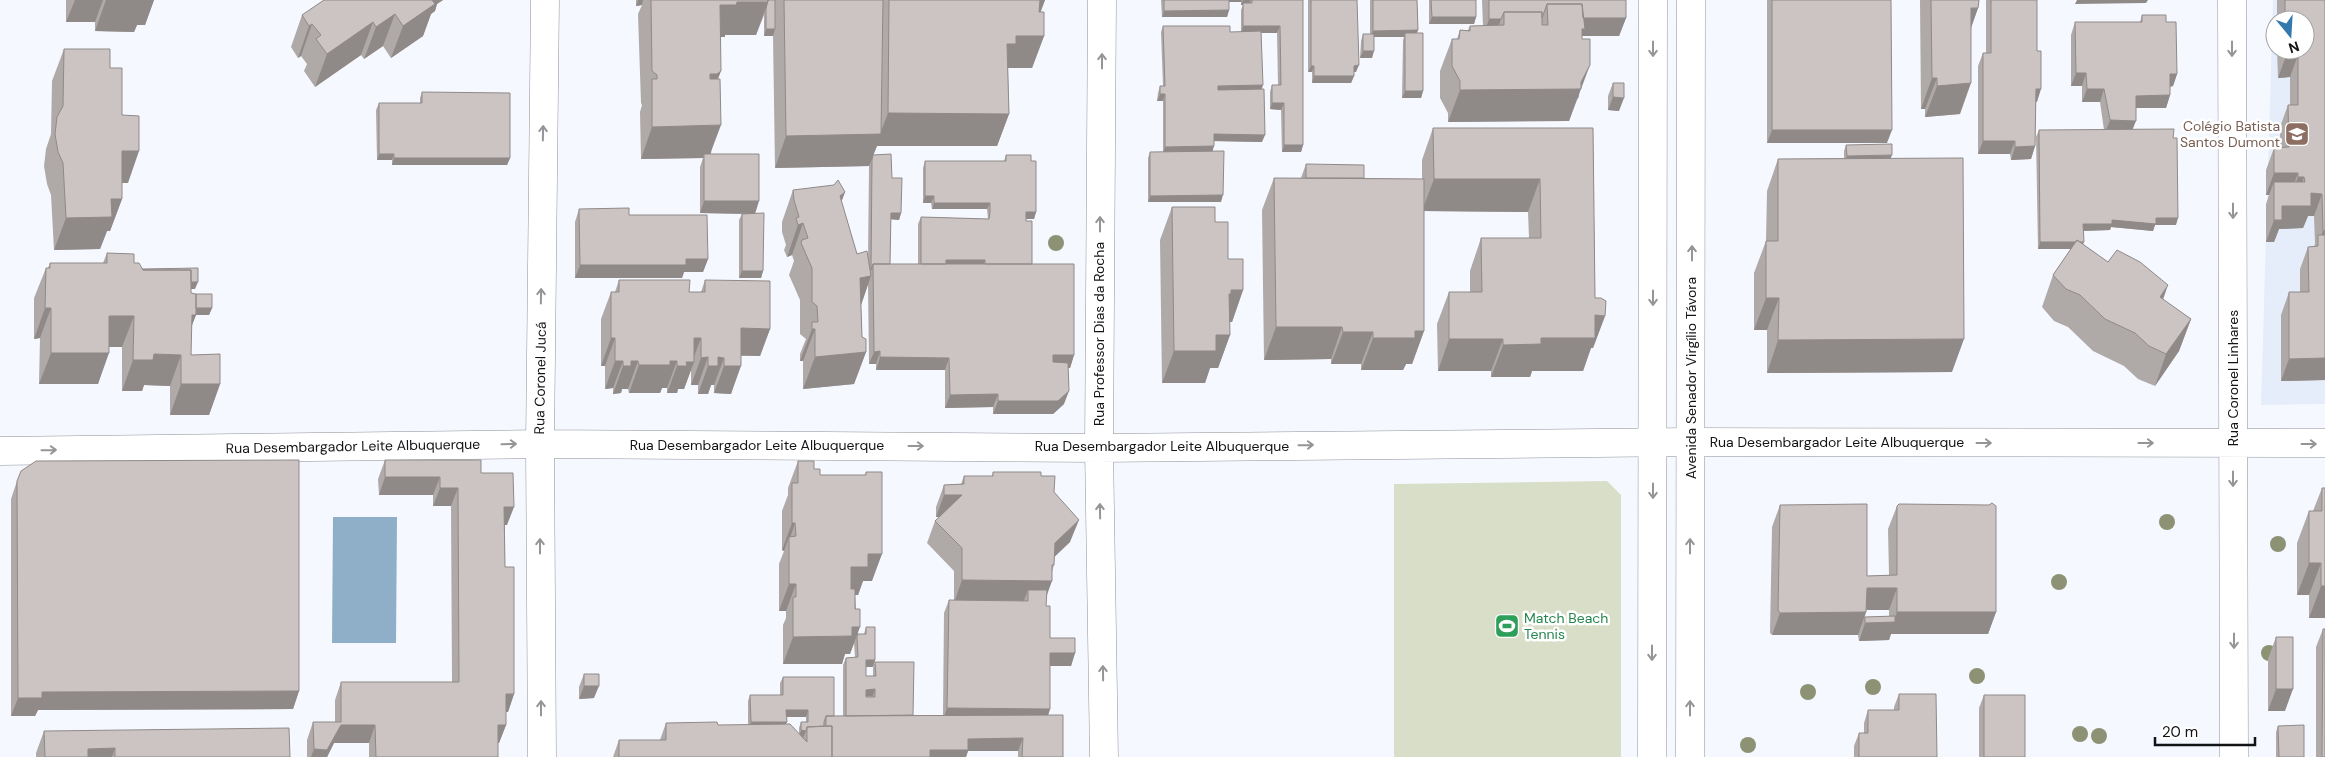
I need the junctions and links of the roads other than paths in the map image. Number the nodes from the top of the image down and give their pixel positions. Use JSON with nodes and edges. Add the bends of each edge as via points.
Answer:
{"nodes":[{"id":1,"x":544,"y":0,"type":"edge"},
{"id":2,"x":1102,"y":0,"type":"edge"},
{"id":3,"x":1653,"y":0,"type":"edge"},
{"id":4,"x":1691,"y":0,"type":"edge"},
{"id":5,"x":2232,"y":0,"type":"edge"},
{"id":6,"x":1653,"y":442,"type":"junction"},
{"id":7,"x":1690,"y":442,"type":"junction"},
{"id":8,"x":540,"y":444,"type":"junction"},
{"id":9,"x":2233,"y":444,"type":"junction"},
{"id":10,"x":2325,"y":444,"type":"edge"},
{"id":11,"x":1099,"y":448,"type":"junction"},
{"id":12,"x":0,"y":451,"type":"edge"},
{"id":13,"x":542,"y":757,"type":"edge"},
{"id":14,"x":1104,"y":757,"type":"edge"},
{"id":15,"x":1652,"y":757,"type":"edge"},
{"id":16,"x":1690,"y":757,"type":"edge"},
{"id":17,"x":2234,"y":757,"type":"edge"}],
"edges":[{"from":8,"to":1,"type":"street","name":"Rua Coronel Jucá","one_way":true},
{"from":11,"to":2,"type":"street","name":"Rua Professor Dias da Rocha","one_way":true},
{"from":3,"to":6,"type":"street","one_way":true},
{"from":7,"to":4,"type":"street","name":"Avenida Senador Virgílio Távora","one_way":true},
{"from":5,"to":9,"type":"street","name":"Rua Coronel Linhares","one_way":true},
{"from":6,"to":7,"type":"street","name":"Rua Desembargador Leite Albuquerque"},
{"from":11,"to":6,"type":"street","name":"Rua Desembargador Leite Albuquerque","one_way":true},
{"from":6,"to":15,"type":"street","one_way":true},
{"from":7,"to":9,"type":"street","name":"Rua Desembargador Leite Albuquerque","one_way":true},
{"from":16,"to":7,"type":"street","name":"Avenida Senador Virgílio Távora","one_way":true},
{"from":8,"to":11,"type":"street","name":"Rua Desembargador Leite Albuquerque","one_way":true},
{"from":12,"to":8,"type":"street","name":"Rua Desembargador Leite Albuquerque","one_way":true},
{"from":13,"to":8,"type":"street","name":"Rua Coronel Jucá","one_way":true},
{"from":9,"to":10,"type":"street","name":"Rua Desembargador Leite Albuquerque","one_way":true},
{"from":9,"to":17,"type":"street","name":"Rua Coronel Linhares","one_way":true},
{"from":14,"to":11,"type":"street","name":"Rua Professor Dias da Rocha","one_way":true}]}
